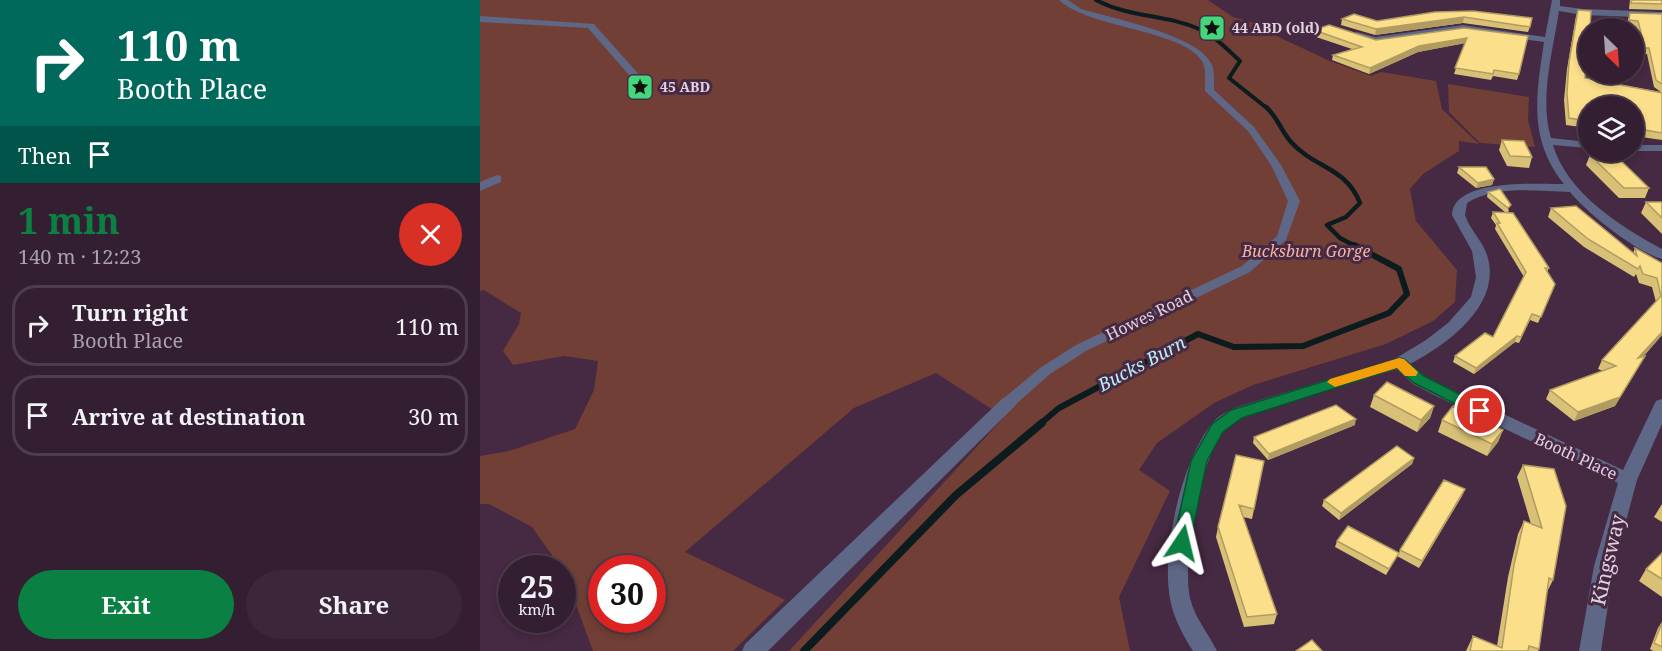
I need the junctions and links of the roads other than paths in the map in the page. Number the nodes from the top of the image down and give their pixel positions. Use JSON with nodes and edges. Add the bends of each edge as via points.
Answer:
{"nodes":[{"id":1,"x":1063,"y":0,"type":"edge"},
{"id":2,"x":1556,"y":4,"type":"edge"},
{"id":3,"x":1662,"y":15,"type":"edge"},
{"id":4,"x":480,"y":19,"type":"edge"},
{"id":5,"x":1347,"y":32,"type":"edge"},
{"id":6,"x":1549,"y":40,"type":"junction"},
{"id":7,"x":646,"y":88,"type":"dead end"},
{"id":8,"x":1546,"y":141,"type":"junction"},
{"id":9,"x":1578,"y":145,"type":"edge"},
{"id":10,"x":1644,"y":148,"type":"edge"},
{"id":11,"x":1662,"y":148,"type":"edge"},
{"id":12,"x":497,"y":179,"type":"dead end"},
{"id":13,"x":480,"y":187,"type":"edge"},
{"id":14,"x":1573,"y":188,"type":"junction"},
{"id":15,"x":1662,"y":255,"type":"edge"},
{"id":16,"x":1399,"y":362,"type":"junction"},
{"id":17,"x":1010,"y":402,"type":"joint"},
{"id":18,"x":1662,"y":405,"type":"edge"},
{"id":19,"x":1628,"y":480,"type":"junction"},
{"id":20,"x":753,"y":651,"type":"edge"},
{"id":21,"x":1206,"y":651,"type":"edge"},
{"id":22,"x":1590,"y":651,"type":"edge"}],
"edges":[{"from":1,"to":17,"type":"street","name":"Howes Road","via":[[1078,11],[1180,42],[1199,52],[1208,64],[1210,91],[1251,129],[1276,165],[1294,201],[1282,237],[1246,268],[1081,348],[1045,371]]},
{"from":2,"to":3,"type":"street","via":[[1583,12]]},
{"from":2,"to":6,"type":"street"},
{"from":4,"to":7,"type":"street","via":[[591,26]]},
{"from":5,"to":6,"type":"street","via":[[1375,40],[1474,28]]},
{"from":6,"to":8,"type":"street","via":[[1541,103]]},
{"from":8,"to":9,"type":"street"},
{"from":8,"to":14,"type":"street","via":[[1554,161]]},
{"from":10,"to":11,"type":"street"},
{"from":12,"to":13,"type":"street"},
{"from":14,"to":15,"type":"street","via":[[1628,236]]},
{"from":14,"to":16,"type":"street","via":[[1488,190],[1461,201],[1460,222],[1480,250],[1484,272],[1479,295],[1464,318]]},
{"from":16,"to":19,"type":"street","name":"Booth Place","via":[[1438,390]]},
{"from":16,"to":21,"type":"street","via":[[1251,408],[1226,421],[1211,438],[1199,461],[1192,488],[1177,576],[1183,610]]},
{"from":17,"to":20,"type":"street","name":"Howes Road"},
{"from":18,"to":19,"type":"street","name":"Kingsway"},
{"from":19,"to":22,"type":"street","name":"Kingsway","via":[[1604,566]]}]}
